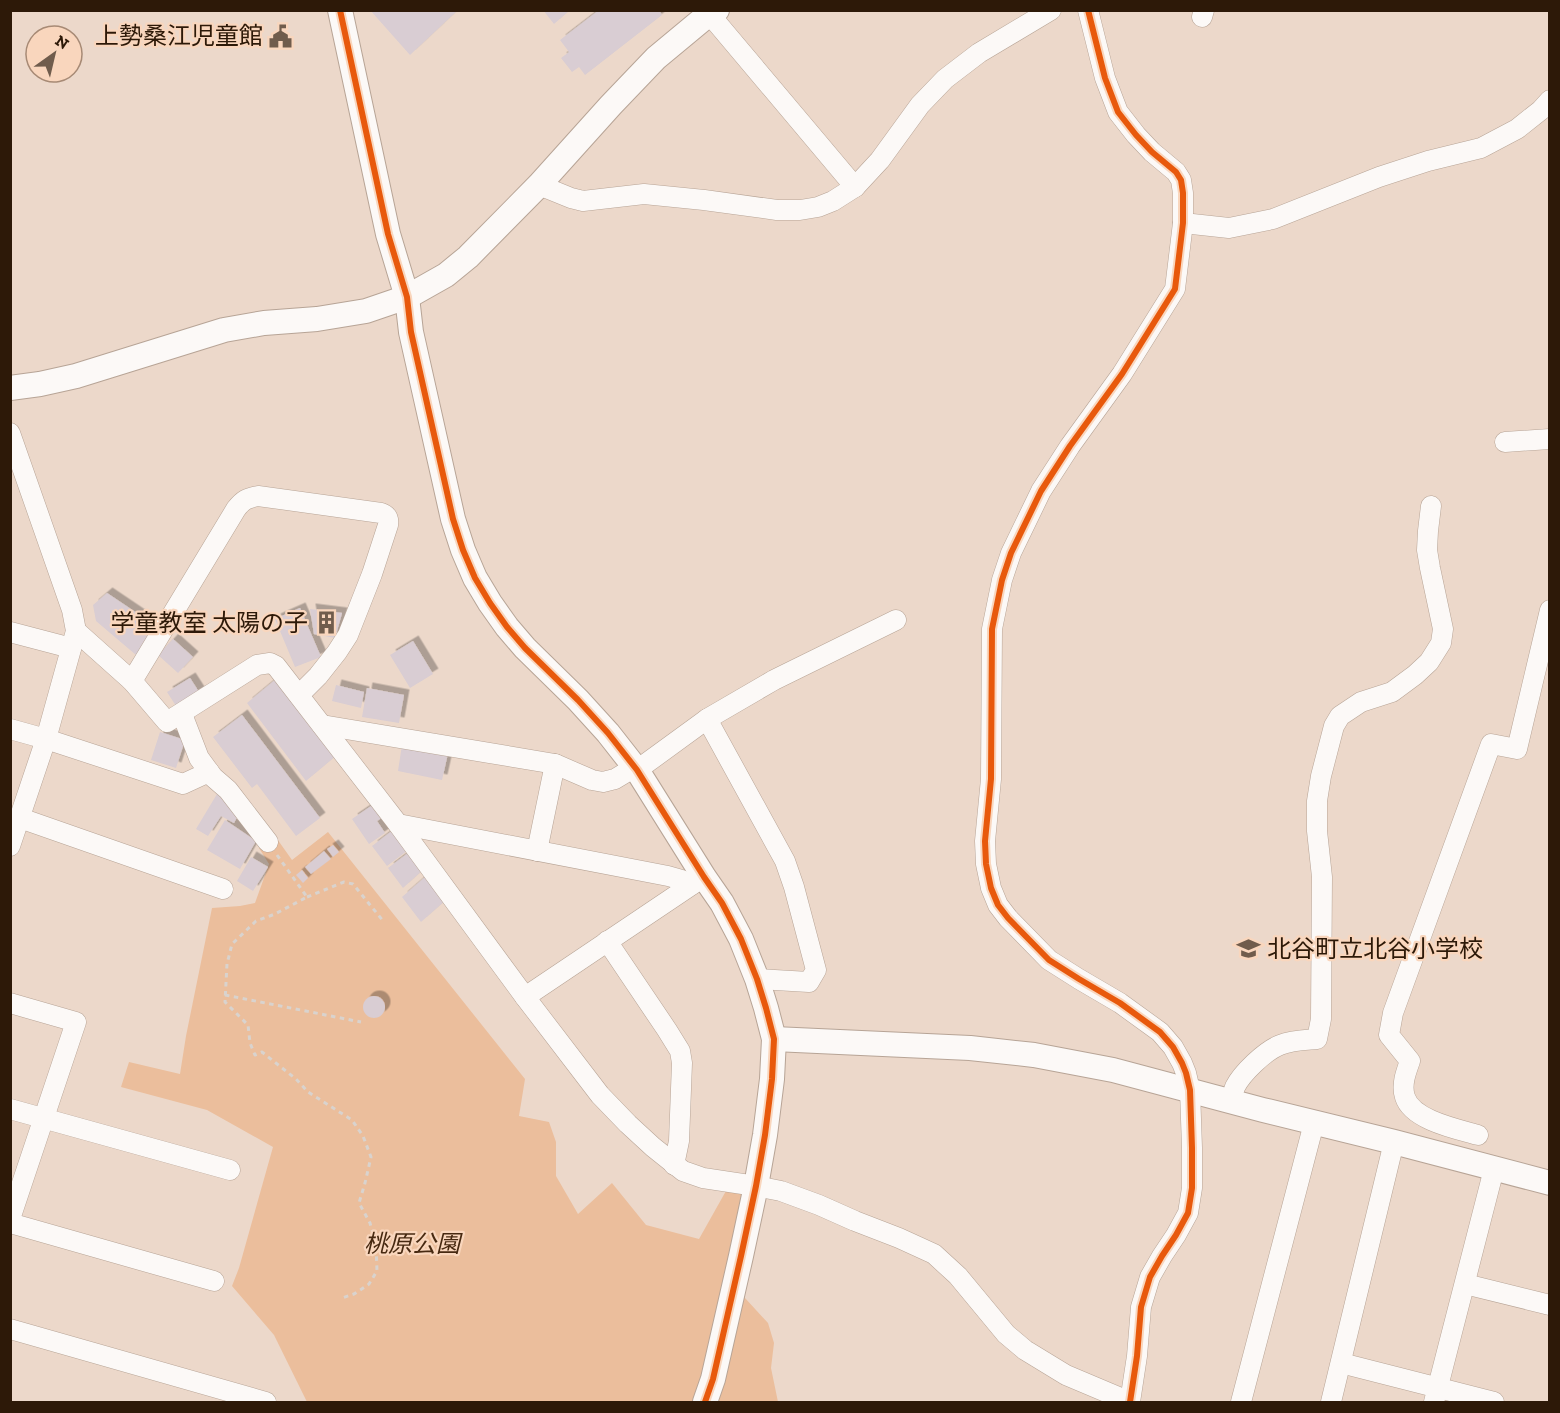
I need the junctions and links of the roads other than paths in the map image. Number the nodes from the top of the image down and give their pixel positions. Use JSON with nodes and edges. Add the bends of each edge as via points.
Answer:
{"nodes":[{"id":1,"x":340,"y":10,"type":"edge"},
{"id":2,"x":1051,"y":10,"type":"edge"},
{"id":3,"x":1088,"y":10,"type":"edge"},
{"id":4,"x":711,"y":12,"type":"edge"},
{"id":5,"x":1550,"y":100,"type":"edge"},
{"id":6,"x":539,"y":185,"type":"junction"},
{"id":7,"x":855,"y":187,"type":"junction"},
{"id":8,"x":1183,"y":223,"type":"junction"},
{"id":9,"x":407,"y":297,"type":"junction"},
{"id":10,"x":10,"y":388,"type":"edge"},
{"id":11,"x":10,"y":433,"type":"edge"},
{"id":12,"x":1550,"y":439,"type":"edge"},
{"id":13,"x":1505,"y":442,"type":"dead end"},
{"id":14,"x":1431,"y":506,"type":"dead end"},
{"id":15,"x":1550,"y":610,"type":"edge"},
{"id":16,"x":896,"y":620,"type":"dead end"},
{"id":17,"x":10,"y":632,"type":"edge"},
{"id":18,"x":73,"y":640,"type":"junction"},
{"id":19,"x":132,"y":681,"type":"junction"},
{"id":20,"x":299,"y":695,"type":"junction"},
{"id":21,"x":182,"y":714,"type":"junction"},
{"id":22,"x":707,"y":719,"type":"junction"},
{"id":23,"x":322,"y":725,"type":"junction"},
{"id":24,"x":10,"y":729,"type":"edge"},
{"id":25,"x":46,"y":739,"type":"junction"},
{"id":26,"x":555,"y":764,"type":"junction"},
{"id":27,"x":636,"y":768,"type":"junction"},
{"id":28,"x":209,"y":772,"type":"junction"},
{"id":29,"x":20,"y":818,"type":"junction"},
{"id":30,"x":398,"y":824,"type":"junction"},
{"id":31,"x":268,"y":842,"type":"road end"},
{"id":32,"x":10,"y":846,"type":"edge"},
{"id":33,"x":537,"y":851,"type":"junction"},
{"id":34,"x":697,"y":881,"type":"junction"},
{"id":35,"x":223,"y":889,"type":"dead end"},
{"id":36,"x":607,"y":941,"type":"junction"},
{"id":37,"x":758,"y":979,"type":"junction"},
{"id":38,"x":525,"y":996,"type":"junction"},
{"id":39,"x":10,"y":1003,"type":"edge"},
{"id":40,"x":774,"y":1039,"type":"junction"},
{"id":41,"x":1190,"y":1090,"type":"junction"},
{"id":42,"x":1231,"y":1101,"type":"junction"},
{"id":43,"x":10,"y":1109,"type":"edge"},
{"id":44,"x":44,"y":1118,"type":"junction"},
{"id":45,"x":1314,"y":1123,"type":"junction"},
{"id":46,"x":1478,"y":1135,"type":"dead end"},
{"id":47,"x":1394,"y":1142,"type":"junction"},
{"id":48,"x":674,"y":1165,"type":"junction"},
{"id":49,"x":1494,"y":1169,"type":"junction"},
{"id":50,"x":230,"y":1170,"type":"dead end"},
{"id":51,"x":1550,"y":1184,"type":"edge"},
{"id":52,"x":756,"y":1186,"type":"junction"},
{"id":53,"x":10,"y":1219,"type":"edge"},
{"id":54,"x":10,"y":1223,"type":"edge"},
{"id":55,"x":214,"y":1281,"type":"dead end"},
{"id":56,"x":1465,"y":1284,"type":"junction"},
{"id":57,"x":1550,"y":1305,"type":"edge"},
{"id":58,"x":10,"y":1329,"type":"edge"},
{"id":59,"x":1341,"y":1363,"type":"junction"},
{"id":60,"x":1436,"y":1396,"type":"edge"},
{"id":61,"x":266,"y":1402,"type":"edge"},
{"id":62,"x":705,"y":1402,"type":"edge"},
{"id":63,"x":1130,"y":1402,"type":"edge"},
{"id":64,"x":1241,"y":1402,"type":"edge"},
{"id":65,"x":1331,"y":1402,"type":"edge"},
{"id":66,"x":1494,"y":1402,"type":"edge"}],
"edges":[{"from":1,"to":9,"type":"street","via":[[388,234]]},
{"from":2,"to":7,"type":"street","via":[[979,53],[945,79]]},
{"from":3,"to":8,"type":"street","via":[[1118,112],[1181,180]]},
{"from":4,"to":6,"type":"street","via":[[648,66]]},
{"from":4,"to":7,"type":"street"},
{"from":5,"to":8,"type":"street","via":[[1517,129],[1481,148],[1388,174],[1273,219],[1228,228]]},
{"from":6,"to":7,"type":"street","via":[[583,201],[644,194],[777,210],[818,207]]},
{"from":6,"to":9,"type":"street","via":[[468,257]]},
{"from":8,"to":41,"type":"street","via":[[1175,289],[1122,374],[1041,490],[1002,580],[992,629],[991,778],[985,841],[986,864],[998,906],[1049,960],[1160,1032],[1182,1063]]},
{"from":9,"to":10,"type":"street","via":[[366,311],[224,330],[76,376]]},
{"from":9,"to":27,"type":"street","via":[[411,332],[453,519],[475,578],[507,627],[601,724]]},
{"from":11,"to":18,"type":"street","via":[[72,610]]},
{"from":12,"to":13,"type":"street"},
{"from":14,"to":42,"type":"street","via":[[1427,550],[1443,628],[1441,643],[1429,662],[1392,692],[1361,702],[1340,716],[1321,776],[1317,811],[1322,876],[1321,1019],[1317,1038],[1272,1049],[1243,1076]]},
{"from":15,"to":46,"type":"street","via":[[1517,749],[1491,744],[1393,1013],[1389,1035],[1410,1060],[1403,1089],[1409,1104],[1424,1117]]},
{"from":16,"to":22,"type":"street","via":[[774,680]]},
{"from":17,"to":18,"type":"street"},
{"from":18,"to":19,"type":"street"},
{"from":18,"to":25,"type":"street"},
{"from":19,"to":20,"type":"street","via":[[242,501],[258,496],[381,513],[388,517],[388,525],[348,636]]},
{"from":19,"to":21,"type":"street","via":[[167,722]]},
{"from":20,"to":21,"type":"street","via":[[276,666],[264,663]]},
{"from":20,"to":23,"type":"street"},
{"from":21,"to":28,"type":"street","via":[[199,758]]},
{"from":22,"to":27,"type":"street"},
{"from":22,"to":37,"type":"street","via":[[785,861],[816,970],[809,982]]},
{"from":23,"to":26,"type":"street"},
{"from":23,"to":30,"type":"street"},
{"from":24,"to":25,"type":"street"},
{"from":25,"to":28,"type":"street","via":[[183,784]]},
{"from":25,"to":29,"type":"street"},
{"from":26,"to":27,"type":"street","via":[[603,782]]},
{"from":26,"to":33,"type":"street"},
{"from":27,"to":34,"type":"street"},
{"from":28,"to":31,"type":"street"},
{"from":29,"to":32,"type":"street"},
{"from":29,"to":35,"type":"street"},
{"from":30,"to":33,"type":"street"},
{"from":30,"to":38,"type":"street"},
{"from":33,"to":34,"type":"street"},
{"from":34,"to":36,"type":"street"},
{"from":34,"to":37,"type":"street","via":[[722,903]]},
{"from":36,"to":38,"type":"street"},
{"from":36,"to":48,"type":"street","via":[[680,1051],[679,1141]]},
{"from":37,"to":40,"type":"street"},
{"from":38,"to":48,"type":"street","via":[[600,1095]]},
{"from":39,"to":44,"type":"street","via":[[76,1022]]},
{"from":40,"to":41,"type":"street","via":[[970,1048],[1034,1055]]},
{"from":40,"to":52,"type":"street"},
{"from":41,"to":42,"type":"street"},
{"from":41,"to":63,"type":"street","via":[[1188,1213],[1150,1277],[1141,1307]]},
{"from":42,"to":45,"type":"street"},
{"from":43,"to":44,"type":"street"},
{"from":44,"to":50,"type":"street"},
{"from":44,"to":53,"type":"street"},
{"from":45,"to":47,"type":"street"},
{"from":45,"to":64,"type":"street"},
{"from":47,"to":49,"type":"street"},
{"from":47,"to":59,"type":"street"},
{"from":48,"to":52,"type":"street","via":[[703,1178]]},
{"from":49,"to":51,"type":"street"},
{"from":49,"to":56,"type":"street"},
{"from":52,"to":62,"type":"street"},
{"from":52,"to":63,"type":"street","via":[[819,1205],[934,1254],[1025,1350],[1065,1375]]},
{"from":54,"to":55,"type":"street"},
{"from":56,"to":57,"type":"street"},
{"from":56,"to":60,"type":"street"},
{"from":58,"to":61,"type":"street"},
{"from":59,"to":60,"type":"street"},
{"from":59,"to":65,"type":"street"},
{"from":60,"to":66,"type":"street"}]}
